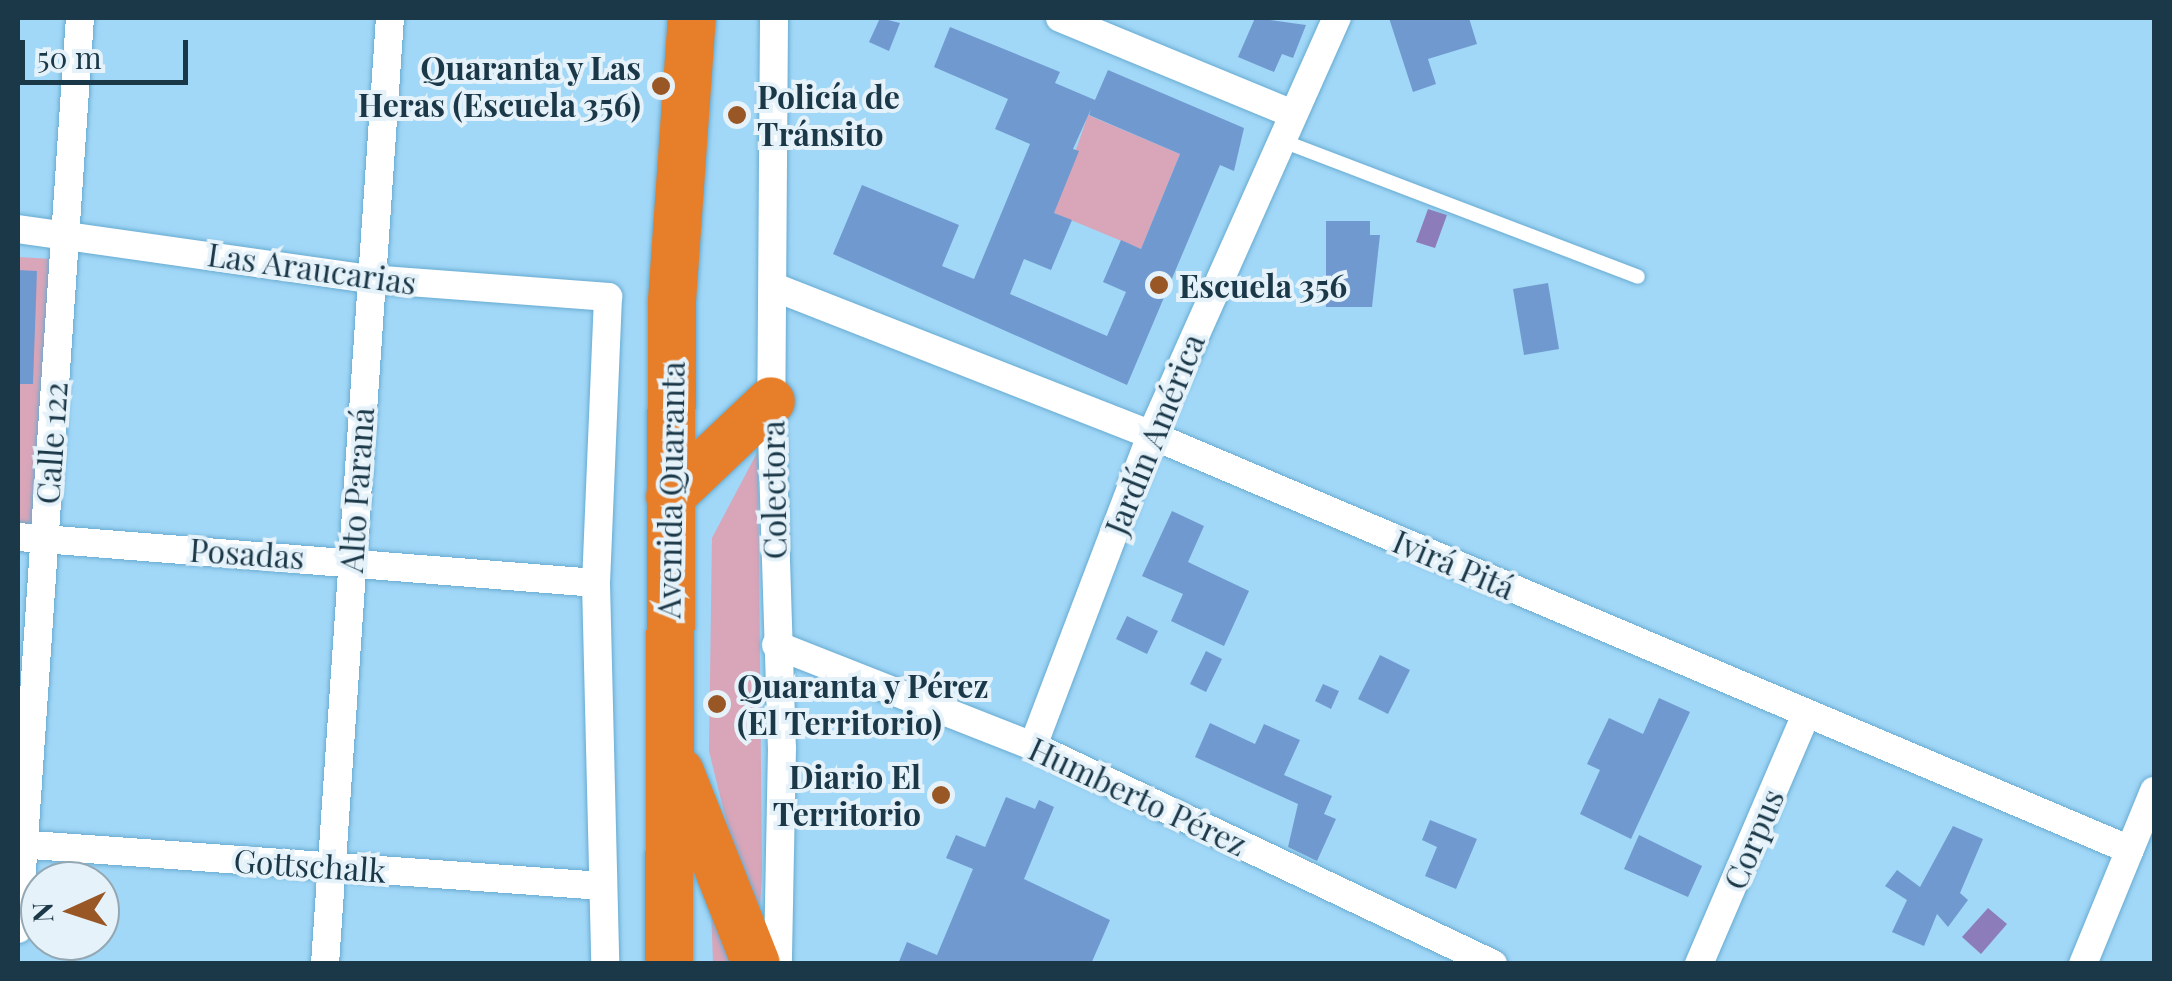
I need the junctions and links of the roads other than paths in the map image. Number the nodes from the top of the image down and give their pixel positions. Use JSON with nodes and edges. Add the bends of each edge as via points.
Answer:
{"nodes":[{"id":1,"x":80,"y":18,"type":"edge"},
{"id":2,"x":390,"y":18,"type":"edge"},
{"id":3,"x":692,"y":18,"type":"edge"},
{"id":4,"x":774,"y":18,"type":"edge"},
{"id":5,"x":1060,"y":18,"type":"edge"},
{"id":6,"x":1337,"y":18,"type":"edge"},
{"id":7,"x":1293,"y":114,"type":"junction"},
{"id":8,"x":1280,"y":140,"type":"junction"},
{"id":9,"x":18,"y":229,"type":"edge"},
{"id":10,"x":65,"y":232,"type":"junction"},
{"id":11,"x":1638,"y":277,"type":"dead end"},
{"id":12,"x":370,"y":279,"type":"junction"},
{"id":13,"x":774,"y":287,"type":"junction"},
{"id":14,"x":771,"y":401,"type":"junction"},
{"id":15,"x":1151,"y":435,"type":"junction"},
{"id":16,"x":670,"y":497,"type":"junction"},
{"id":17,"x":31,"y":538,"type":"edge"},
{"id":18,"x":352,"y":560,"type":"junction"},
{"id":19,"x":596,"y":582,"type":"junction"},
{"id":20,"x":776,"y":644,"type":"junction"},
{"id":21,"x":1806,"y":714,"type":"junction"},
{"id":22,"x":1032,"y":746,"type":"junction"},
{"id":23,"x":672,"y":751,"type":"junction"},
{"id":24,"x":2154,"y":792,"type":"edge"},
{"id":25,"x":20,"y":844,"type":"edge"},
{"id":26,"x":2130,"y":850,"type":"junction"},
{"id":27,"x":331,"y":866,"type":"junction"},
{"id":28,"x":602,"y":886,"type":"junction"},
{"id":29,"x":18,"y":929,"type":"edge"},
{"id":30,"x":325,"y":964,"type":"edge"},
{"id":31,"x":605,"y":964,"type":"edge"},
{"id":32,"x":669,"y":964,"type":"edge"},
{"id":33,"x":756,"y":964,"type":"edge"},
{"id":34,"x":778,"y":964,"type":"edge"},
{"id":35,"x":1493,"y":964,"type":"edge"},
{"id":36,"x":1698,"y":964,"type":"edge"},
{"id":37,"x":2083,"y":964,"type":"edge"}],
"edges":[{"from":1,"to":10,"type":"street","name":"Calle 122"},
{"from":2,"to":12,"type":"street","name":"Alto Paraná"},
{"from":3,"to":16,"type":"highway","name":"Avenida Quaranta","via":[[672,301]]},
{"from":4,"to":13,"type":"street","name":"Colectora"},
{"from":5,"to":7,"type":"street"},
{"from":6,"to":7,"type":"street","name":"Jardín América"},
{"from":7,"to":8,"type":"street","name":"Jardín América"},
{"from":8,"to":11,"type":"lane"},
{"from":8,"to":15,"type":"street","name":"Jardín América"},
{"from":9,"to":10,"type":"street","name":"Las Araucarias"},
{"from":10,"to":12,"type":"street","name":"Las Araucarias"},
{"from":10,"to":17,"type":"street","name":"Calle 122"},
{"from":12,"to":18,"type":"street","name":"Alto Paraná"},
{"from":12,"to":19,"type":"street","name":"Las Araucarias","via":[[608,297]]},
{"from":13,"to":14,"type":"street","name":"Colectora"},
{"from":13,"to":15,"type":"street","name":"Ivirá Pitá"},
{"from":14,"to":16,"type":"highway"},
{"from":14,"to":20,"type":"street","name":"Colectora"},
{"from":15,"to":21,"type":"street","name":"Ivirá Pitá"},
{"from":15,"to":22,"type":"street","name":"Jardín América"},
{"from":16,"to":23,"type":"highway","name":"Avenida Quaranta"},
{"from":17,"to":18,"type":"street","name":"Posadas"},
{"from":17,"to":25,"type":"street","name":"Calle 122"},
{"from":18,"to":19,"type":"street","name":"Posadas"},
{"from":18,"to":27,"type":"street","name":"Alto Paraná"},
{"from":19,"to":28,"type":"street"},
{"from":20,"to":22,"type":"street","name":"Humberto Pérez"},
{"from":20,"to":34,"type":"street","name":"Colectora","via":[[782,748]]},
{"from":21,"to":26,"type":"street","name":"Ivirá Pitá"},
{"from":21,"to":36,"type":"street","name":"Corpus"},
{"from":22,"to":35,"type":"street","name":"Humberto Pérez"},
{"from":23,"to":32,"type":"highway","name":"Avenida Quaranta"},
{"from":23,"to":33,"type":"highway"},
{"from":24,"to":26,"type":"street"},
{"from":25,"to":27,"type":"street","name":"Gottschalk"},
{"from":25,"to":29,"type":"street","name":"Calle 122"},
{"from":26,"to":37,"type":"street"},
{"from":27,"to":28,"type":"street","name":"Gottschalk"},
{"from":27,"to":30,"type":"street","name":"Alto Paraná"},
{"from":28,"to":31,"type":"street"}]}
